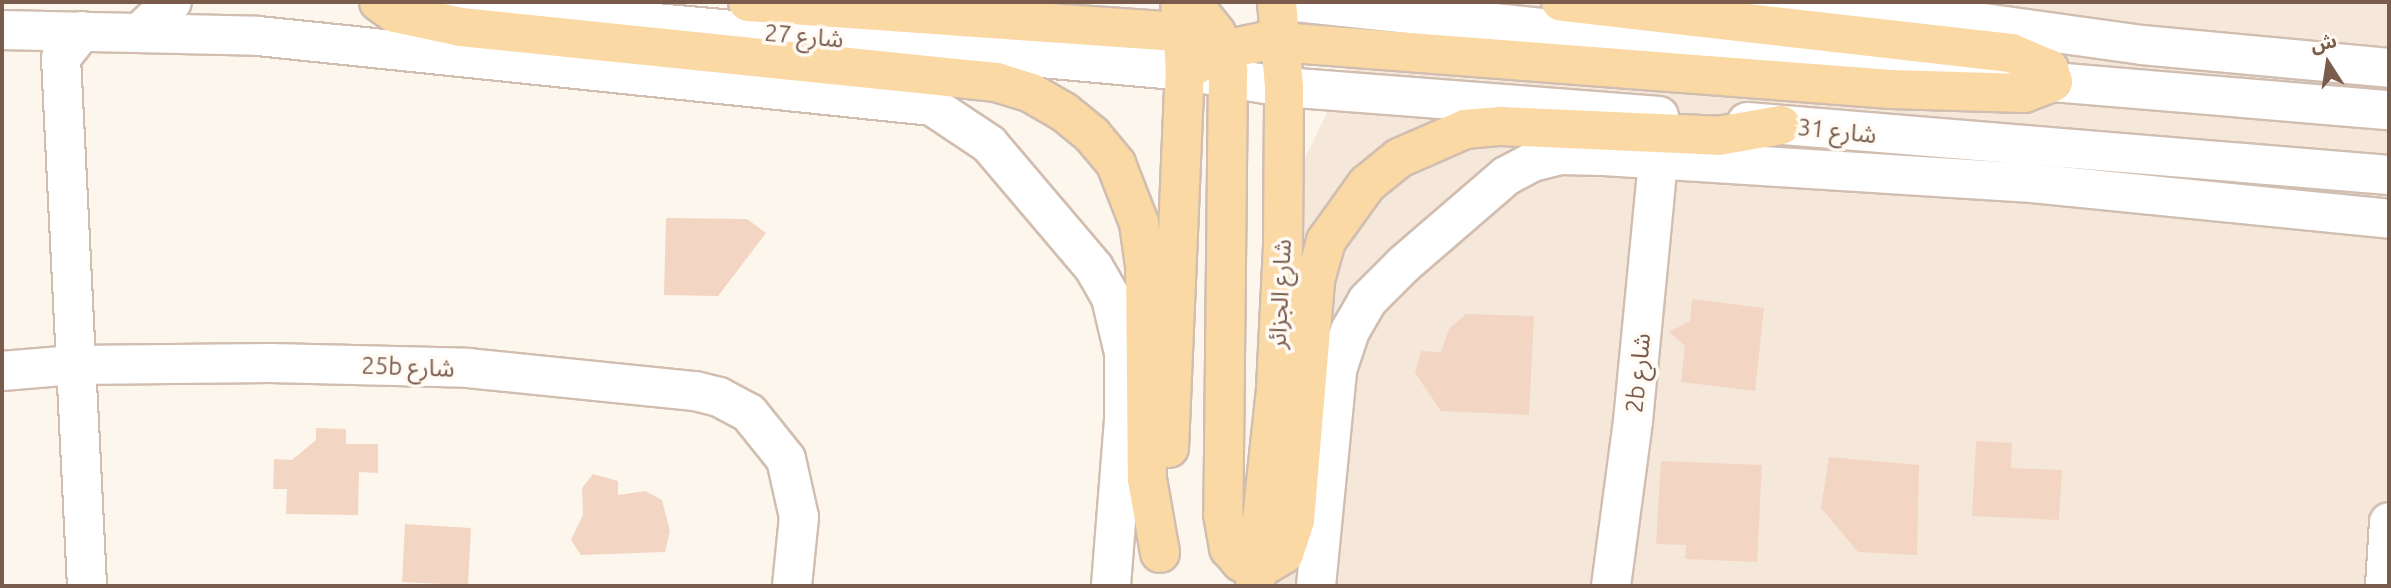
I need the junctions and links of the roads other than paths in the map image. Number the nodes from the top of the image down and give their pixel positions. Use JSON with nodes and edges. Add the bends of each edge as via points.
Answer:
{"nodes":[{"id":1,"x":172,"y":2,"type":"edge"},
{"id":2,"x":379,"y":2,"type":"edge"},
{"id":3,"x":424,"y":2,"type":"edge"},
{"id":4,"x":748,"y":2,"type":"edge"},
{"id":5,"x":1276,"y":2,"type":"edge"},
{"id":6,"x":1296,"y":2,"type":"edge"},
{"id":7,"x":1560,"y":2,"type":"edge"},
{"id":8,"x":1754,"y":2,"type":"edge"},
{"id":9,"x":2,"y":30,"type":"edge"},
{"id":10,"x":82,"y":31,"type":"junction"},
{"id":11,"x":139,"y":33,"type":"junction"},
{"id":12,"x":1210,"y":34,"type":"edge"},
{"id":13,"x":1281,"y":42,"type":"junction"},
{"id":14,"x":2389,"y":68,"type":"edge"},
{"id":15,"x":2053,"y":82,"type":"junction"},
{"id":16,"x":1284,"y":87,"type":"junction"},
{"id":17,"x":2389,"y":110,"type":"edge"},
{"id":18,"x":1781,"y":125,"type":"junction"},
{"id":19,"x":1972,"y":144,"type":"junction"},
{"id":20,"x":1658,"y":160,"type":"junction"},
{"id":21,"x":2389,"y":175,"type":"edge"},
{"id":22,"x":2021,"y":182,"type":"junction"},
{"id":23,"x":2389,"y":219,"type":"edge"},
{"id":24,"x":74,"y":365,"type":"junction"},
{"id":25,"x":2,"y":371,"type":"edge"},
{"id":26,"x":2389,"y":522,"type":"edge"},
{"id":27,"x":1157,"y":569,"type":"edge"},
{"id":28,"x":1256,"y":578,"type":"edge"},
{"id":29,"x":87,"y":586,"type":"edge"},
{"id":30,"x":792,"y":586,"type":"edge"},
{"id":31,"x":1111,"y":586,"type":"edge"},
{"id":32,"x":1316,"y":586,"type":"edge"},
{"id":33,"x":1611,"y":586,"type":"edge"},
{"id":34,"x":2385,"y":586,"type":"edge"}],
"edges":[{"from":1,"to":11,"type":"street"},
{"from":2,"to":27,"type":"main road","via":[[395,13],[461,27],[996,82],[1031,93],[1064,112],[1092,135],[1116,164],[1139,223],[1145,265],[1147,479]]},
{"from":3,"to":12,"type":"street","name":"شارع 27"},
{"from":4,"to":12,"type":"main road"},
{"from":5,"to":12,"type":"main road"},
{"from":5,"to":13,"type":"main road","name":"شارع الجزائر"},
{"from":6,"to":15,"type":"street"},
{"from":7,"to":15,"type":"main road","via":[[2011,53],[2049,69]]},
{"from":8,"to":14,"type":"street","via":[[1955,19],[2143,45]]},
{"from":9,"to":10,"type":"street"},
{"from":10,"to":11,"type":"street"},
{"from":10,"to":24,"type":"street","via":[[61,58]]},
{"from":11,"to":31,"type":"street","via":[[258,36],[881,97],[932,106],[951,116],[989,144],[1094,268],[1111,298],[1124,353],[1124,420]]},
{"from":12,"to":13,"type":"main road"},
{"from":12,"to":16,"type":"main road"},
{"from":12,"to":27,"type":"main road"},
{"from":12,"to":28,"type":"main road","via":[[1223,513],[1229,548]]},
{"from":13,"to":15,"type":"main road","via":[[1891,89],[2024,93]]},
{"from":13,"to":16,"type":"main road","name":"شارع الجزائر"},
{"from":15,"to":17,"type":"street"},
{"from":16,"to":18,"type":"street","name":"شارع 31"},
{"from":16,"to":28,"type":"main road","name":"شارع الجزائر","via":[[1276,389]]},
{"from":18,"to":19,"type":"street","name":"شارع 31"},
{"from":18,"to":28,"type":"main road","via":[[1718,136],[1501,126],[1465,129],[1399,158],[1367,184],[1326,241],[1315,280],[1296,520],[1284,554]]},
{"from":19,"to":21,"type":"street","name":"شارع 31"},
{"from":19,"to":22,"type":"street"},
{"from":20,"to":22,"type":"street"},
{"from":20,"to":32,"type":"street","via":[[1561,155],[1532,162],[1506,176],[1367,301],[1350,331],[1337,370]]},
{"from":20,"to":33,"type":"street","name":"2b شارع","via":[[1633,421]]},
{"from":22,"to":23,"type":"street"},
{"from":24,"to":25,"type":"street","name":"25b شارع"},
{"from":24,"to":29,"type":"street"},
{"from":24,"to":30,"type":"street","name":"25b شارع","via":[[468,368],[695,391],[749,413],[786,459],[796,487],[799,517]]},
{"from":26,"to":34,"type":"street"}]}
